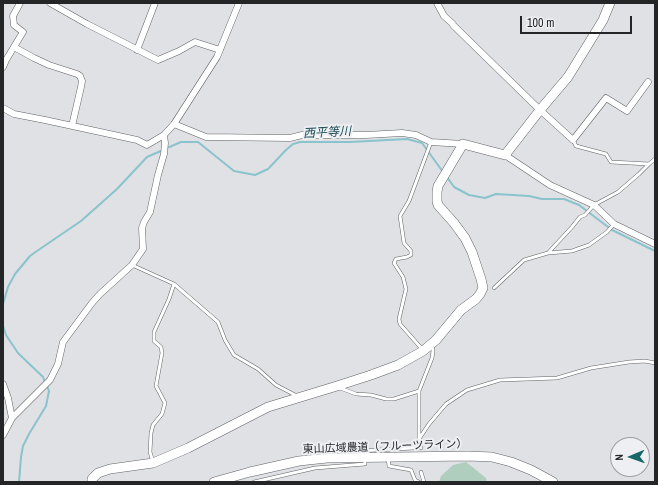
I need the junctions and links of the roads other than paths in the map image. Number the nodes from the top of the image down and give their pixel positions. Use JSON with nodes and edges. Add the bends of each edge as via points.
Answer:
{"nodes":[{"id":1,"x":20,"y":3,"type":"edge"},
{"id":2,"x":50,"y":3,"type":"edge"},
{"id":3,"x":155,"y":3,"type":"edge"},
{"id":4,"x":239,"y":3,"type":"edge"},
{"id":5,"x":436,"y":3,"type":"edge"},
{"id":6,"x":610,"y":3,"type":"edge"},
{"id":7,"x":14,"y":46,"type":"junction"},
{"id":8,"x":137,"y":50,"type":"junction"},
{"id":9,"x":220,"y":50,"type":"junction"},
{"id":10,"x":3,"y":67,"type":"edge"},
{"id":11,"x":648,"y":82,"type":"dead end"},
{"id":12,"x":3,"y":108,"type":"edge"},
{"id":13,"x":540,"y":110,"type":"junction"},
{"id":14,"x":174,"y":124,"type":"junction"},
{"id":15,"x":72,"y":126,"type":"junction"},
{"id":16,"x":164,"y":135,"type":"junction"},
{"id":17,"x":573,"y":140,"type":"junction"},
{"id":18,"x":431,"y":144,"type":"junction"},
{"id":19,"x":463,"y":144,"type":"junction"},
{"id":20,"x":504,"y":155,"type":"junction"},
{"id":21,"x":655,"y":159,"type":"edge"},
{"id":22,"x":649,"y":164,"type":"junction"},
{"id":23,"x":593,"y":205,"type":"junction"},
{"id":24,"x":614,"y":224,"type":"junction"},
{"id":25,"x":655,"y":244,"type":"edge"},
{"id":26,"x":548,"y":253,"type":"junction"},
{"id":27,"x":132,"y":265,"type":"junction"},
{"id":28,"x":174,"y":284,"type":"junction"},
{"id":29,"x":494,"y":288,"type":"dead end"},
{"id":30,"x":432,"y":343,"type":"junction"},
{"id":31,"x":423,"y":351,"type":"junction"},
{"id":32,"x":655,"y":363,"type":"edge"},
{"id":33,"x":3,"y":384,"type":"edge"},
{"id":34,"x":337,"y":386,"type":"junction"},
{"id":35,"x":419,"y":391,"type":"junction"},
{"id":36,"x":299,"y":397,"type":"junction"},
{"id":37,"x":12,"y":418,"type":"junction"},
{"id":38,"x":3,"y":435,"type":"edge"},
{"id":39,"x":419,"y":440,"type":"junction"},
{"id":40,"x":421,"y":448,"type":"dead end"},
{"id":41,"x":360,"y":457,"type":"junction"},
{"id":42,"x":388,"y":457,"type":"junction"},
{"id":43,"x":153,"y":463,"type":"junction"},
{"id":44,"x":421,"y":472,"type":"dead end"},
{"id":45,"x":92,"y":482,"type":"edge"},
{"id":46,"x":214,"y":482,"type":"edge"},
{"id":47,"x":254,"y":482,"type":"edge"},
{"id":48,"x":418,"y":482,"type":"edge"},
{"id":49,"x":424,"y":482,"type":"edge"},
{"id":50,"x":553,"y":482,"type":"edge"}],
"edges":[{"from":1,"to":7,"type":"street","via":[[13,16],[14,25],[23,32]]},
{"from":2,"to":8,"type":"street"},
{"from":3,"to":8,"type":"street"},
{"from":4,"to":9,"type":"street"},
{"from":5,"to":13,"type":"street","via":[[444,16]]},
{"from":6,"to":13,"type":"street","via":[[603,20],[568,77]]},
{"from":7,"to":10,"type":"street"},
{"from":7,"to":15,"type":"street","via":[[49,65],[80,76],[82,81]]},
{"from":8,"to":9,"type":"street","via":[[158,60],[195,42]]},
{"from":9,"to":14,"type":"street"},
{"from":11,"to":17,"type":"street","via":[[627,111],[606,98]]},
{"from":12,"to":15,"type":"street","via":[[14,114]]},
{"from":13,"to":17,"type":"street"},
{"from":13,"to":20,"type":"street"},
{"from":14,"to":16,"type":"street"},
{"from":14,"to":18,"type":"street","via":[[206,137],[290,138],[302,135],[402,133],[416,135]]},
{"from":15,"to":16,"type":"street","via":[[137,140],[147,145]]},
{"from":16,"to":27,"type":"street","via":[[164,154],[150,212],[142,228],[143,249]]},
{"from":17,"to":22,"type":"lane","via":[[576,146],[606,154],[611,162]]},
{"from":18,"to":19,"type":"street"},
{"from":18,"to":31,"type":"lane","via":[[409,201],[400,216],[404,243],[411,250],[411,255],[396,259],[394,263],[403,277],[406,289],[400,324]]},
{"from":19,"to":20,"type":"street"},
{"from":19,"to":30,"type":"street","via":[[438,186],[437,201],[465,238],[483,288],[476,299],[461,310]]},
{"from":20,"to":23,"type":"street","via":[[550,185]]},
{"from":21,"to":22,"type":"lane"},
{"from":22,"to":23,"type":"lane","via":[[618,192]]},
{"from":23,"to":24,"type":"street"},
{"from":23,"to":26,"type":"lane"},
{"from":24,"to":25,"type":"street"},
{"from":24,"to":26,"type":"lane","via":[[588,245],[572,251]]},
{"from":26,"to":29,"type":"lane","via":[[524,260]]},
{"from":27,"to":28,"type":"lane"},
{"from":27,"to":37,"type":"street","via":[[92,302],[63,342],[58,364],[50,380]]},
{"from":28,"to":36,"type":"lane","via":[[218,322],[224,340],[234,355],[258,369],[276,385]]},
{"from":28,"to":43,"type":"lane","via":[[154,332],[154,341],[161,347],[162,353],[156,386],[165,403],[151,433],[150,452]]},
{"from":30,"to":31,"type":"street"},
{"from":30,"to":35,"type":"lane","via":[[432,358]]},
{"from":31,"to":34,"type":"street","via":[[398,365]]},
{"from":32,"to":39,"type":"lane","via":[[629,362],[591,368],[558,378],[500,380],[467,390],[446,404]]},
{"from":33,"to":37,"type":"street"},
{"from":34,"to":35,"type":"lane","via":[[356,394],[386,399]]},
{"from":34,"to":36,"type":"street"},
{"from":35,"to":39,"type":"lane"},
{"from":36,"to":43,"type":"street","via":[[268,407]]},
{"from":37,"to":38,"type":"street"},
{"from":39,"to":40,"type":"lane"},
{"from":39,"to":41,"type":"lane","via":[[413,448],[359,452]]},
{"from":41,"to":42,"type":"street","name":"東山広域農道（フルーツライン）"},
{"from":41,"to":46,"type":"street","name":"東山広域農道（フルーツライン）","via":[[299,461]]},
{"from":41,"to":47,"type":"lane","via":[[365,464],[315,468]]},
{"from":42,"to":48,"type":"lane","via":[[390,466],[411,470]]},
{"from":42,"to":50,"type":"street","name":"東山広域農道（フルーツライン）","via":[[492,457],[531,470]]},
{"from":43,"to":45,"type":"street","via":[[110,469],[98,473]]},
{"from":44,"to":49,"type":"lane"}]}
